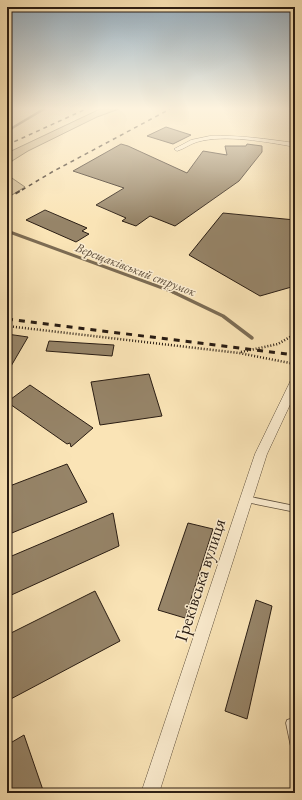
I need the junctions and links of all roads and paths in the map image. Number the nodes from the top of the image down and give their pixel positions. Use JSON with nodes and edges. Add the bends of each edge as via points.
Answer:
{"nodes":[{"id":1,"x":183,"y":146,"type":"edge"},
{"id":2,"x":177,"y":149,"type":"dead end"},
{"id":3,"x":7,"y":326,"type":"edge"},
{"id":4,"x":294,"y":334,"type":"edge"},
{"id":5,"x":238,"y":353,"type":"junction"},
{"id":6,"x":295,"y":364,"type":"edge"},
{"id":7,"x":295,"y":382,"type":"edge"},
{"id":8,"x":246,"y":499,"type":"junction"},
{"id":9,"x":295,"y":509,"type":"edge"},
{"id":10,"x":290,"y":723,"type":"dead end"},
{"id":11,"x":295,"y":747,"type":"edge"},
{"id":12,"x":150,"y":793,"type":"edge"}],
"edges":[{"from":1,"to":2,"type":"street"},
{"from":3,"to":5,"type":"path"},
{"from":4,"to":5,"type":"path","via":[[278,344]]},
{"from":5,"to":6,"type":"path"},
{"from":7,"to":8,"type":"street","name":"Греківська вулиця","via":[[261,454]]},
{"from":8,"to":9,"type":"lane"},
{"from":8,"to":12,"type":"street","name":"Греківська вулиця"},
{"from":10,"to":11,"type":"lane"}]}
